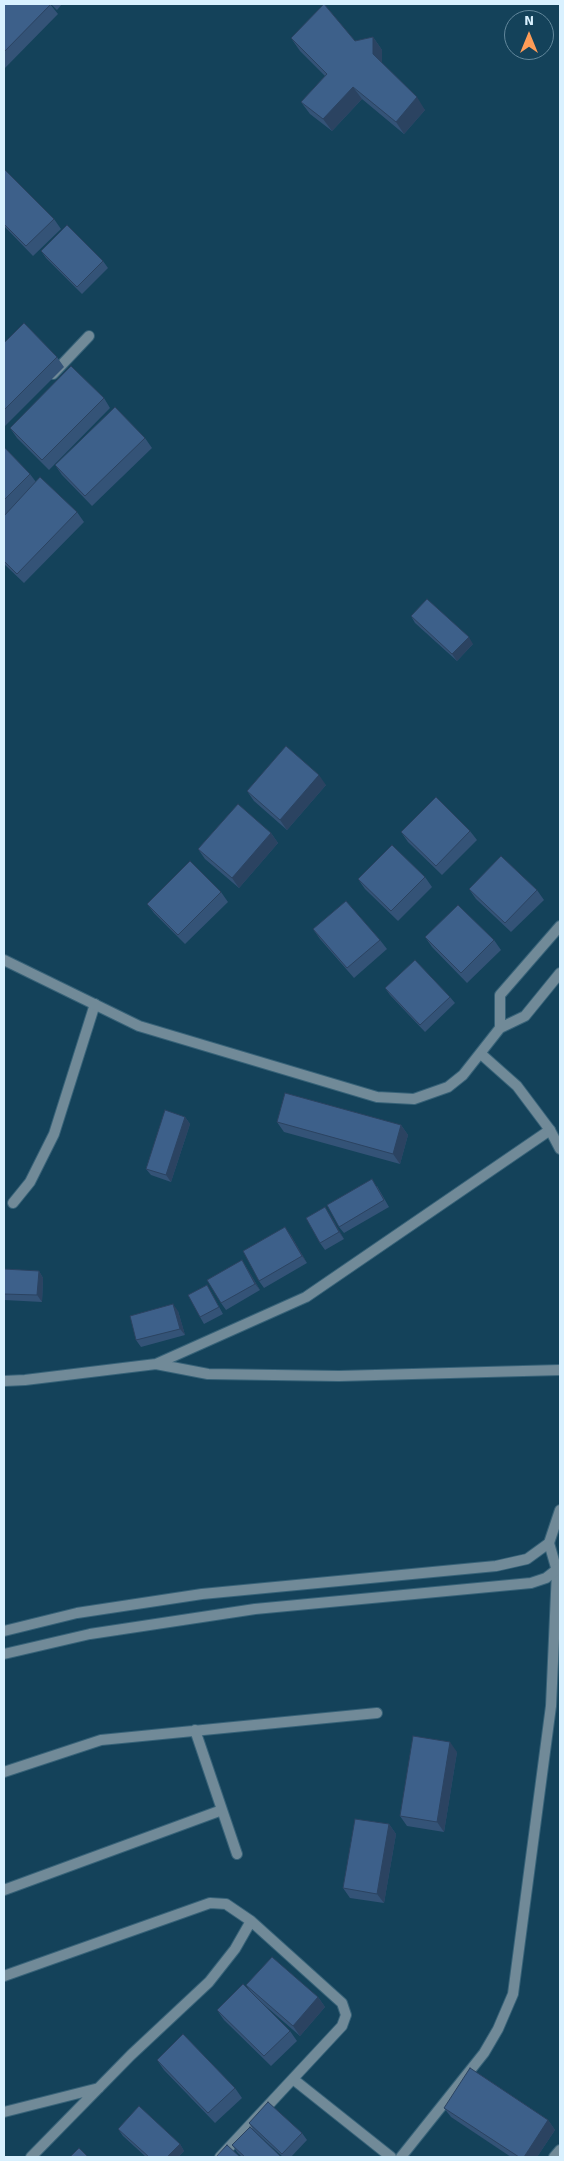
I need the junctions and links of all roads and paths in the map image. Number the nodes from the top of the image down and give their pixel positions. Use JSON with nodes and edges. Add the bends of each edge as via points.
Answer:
{"nodes":[{"id":1,"x":89,"y":336,"type":"dead end"},
{"id":2,"x":48,"y":379,"type":"edge"},
{"id":3,"x":560,"y":926,"type":"edge"},
{"id":4,"x":4,"y":960,"type":"edge"},
{"id":5,"x":560,"y":973,"type":"edge"},
{"id":6,"x":94,"y":1004,"type":"junction"},
{"id":7,"x":500,"y":1028,"type":"junction"},
{"id":8,"x":481,"y":1054,"type":"junction"},
{"id":9,"x":550,"y":1130,"type":"junction"},
{"id":10,"x":560,"y":1149,"type":"edge"},
{"id":11,"x":13,"y":1203,"type":"dead end"},
{"id":12,"x":156,"y":1364,"type":"junction"},
{"id":13,"x":560,"y":1370,"type":"edge"},
{"id":14,"x":4,"y":1381,"type":"edge"},
{"id":15,"x":560,"y":1510,"type":"edge"},
{"id":16,"x":549,"y":1543,"type":"junction"},
{"id":17,"x":559,"y":1569,"type":"edge"},
{"id":18,"x":558,"y":1612,"type":"edge"},
{"id":19,"x":4,"y":1631,"type":"edge"},
{"id":20,"x":4,"y":1654,"type":"edge"},
{"id":21,"x":556,"y":1707,"type":"edge"},
{"id":22,"x":377,"y":1713,"type":"dead end"},
{"id":23,"x":195,"y":1730,"type":"junction"},
{"id":24,"x":4,"y":1772,"type":"edge"},
{"id":25,"x":222,"y":1810,"type":"junction"},
{"id":26,"x":237,"y":1854,"type":"dead end"},
{"id":27,"x":4,"y":1890,"type":"edge"},
{"id":28,"x":250,"y":1921,"type":"junction"},
{"id":29,"x":4,"y":1976,"type":"edge"},
{"id":30,"x":293,"y":2079,"type":"junction"},
{"id":31,"x":100,"y":2088,"type":"junction"},
{"id":32,"x":4,"y":2112,"type":"edge"},
{"id":33,"x":560,"y":2150,"type":"edge"},
{"id":34,"x":32,"y":2157,"type":"edge"},
{"id":35,"x":220,"y":2157,"type":"edge"},
{"id":36,"x":391,"y":2157,"type":"edge"},
{"id":37,"x":401,"y":2157,"type":"edge"},
{"id":38,"x":554,"y":2157,"type":"edge"}],
"edges":[{"from":1,"to":2,"type":"street"},
{"from":3,"to":7,"type":"street","via":[[500,995]]},
{"from":4,"to":6,"type":"street"},
{"from":5,"to":7,"type":"street","via":[[525,1016]]},
{"from":6,"to":8,"type":"street","via":[[139,1026],[377,1097],[414,1099],[448,1088]]},
{"from":6,"to":11,"type":"street","via":[[54,1134],[30,1182]]},
{"from":7,"to":8,"type":"street"},
{"from":8,"to":9,"type":"street","via":[[517,1086]]},
{"from":9,"to":10,"type":"street"},
{"from":9,"to":12,"type":"street","via":[[306,1297]]},
{"from":12,"to":13,"type":"street","via":[[208,1374],[339,1376]]},
{"from":12,"to":14,"type":"street"},
{"from":15,"to":16,"type":"street"},
{"from":16,"to":17,"type":"street"},
{"from":16,"to":19,"type":"street","via":[[527,1559],[496,1566],[202,1594],[77,1614]]},
{"from":17,"to":18,"type":"street"},
{"from":17,"to":20,"type":"street","via":[[530,1583],[256,1610],[90,1634]]},
{"from":18,"to":21,"type":"street"},
{"from":21,"to":37,"type":"street","via":[[512,1994],[484,2053]]},
{"from":22,"to":23,"type":"street"},
{"from":23,"to":24,"type":"street","via":[[101,1740]]},
{"from":23,"to":25,"type":"street"},
{"from":25,"to":26,"type":"street"},
{"from":25,"to":27,"type":"street"},
{"from":28,"to":29,"type":"street","via":[[226,1904],[210,1903]]},
{"from":28,"to":30,"type":"street","via":[[342,2003],[346,2015],[342,2026]]},
{"from":28,"to":31,"type":"street","via":[[235,1950],[209,1982]]},
{"from":30,"to":35,"type":"street"},
{"from":30,"to":36,"type":"street"},
{"from":31,"to":32,"type":"street"},
{"from":31,"to":34,"type":"street"},
{"from":33,"to":38,"type":"street"}]}
